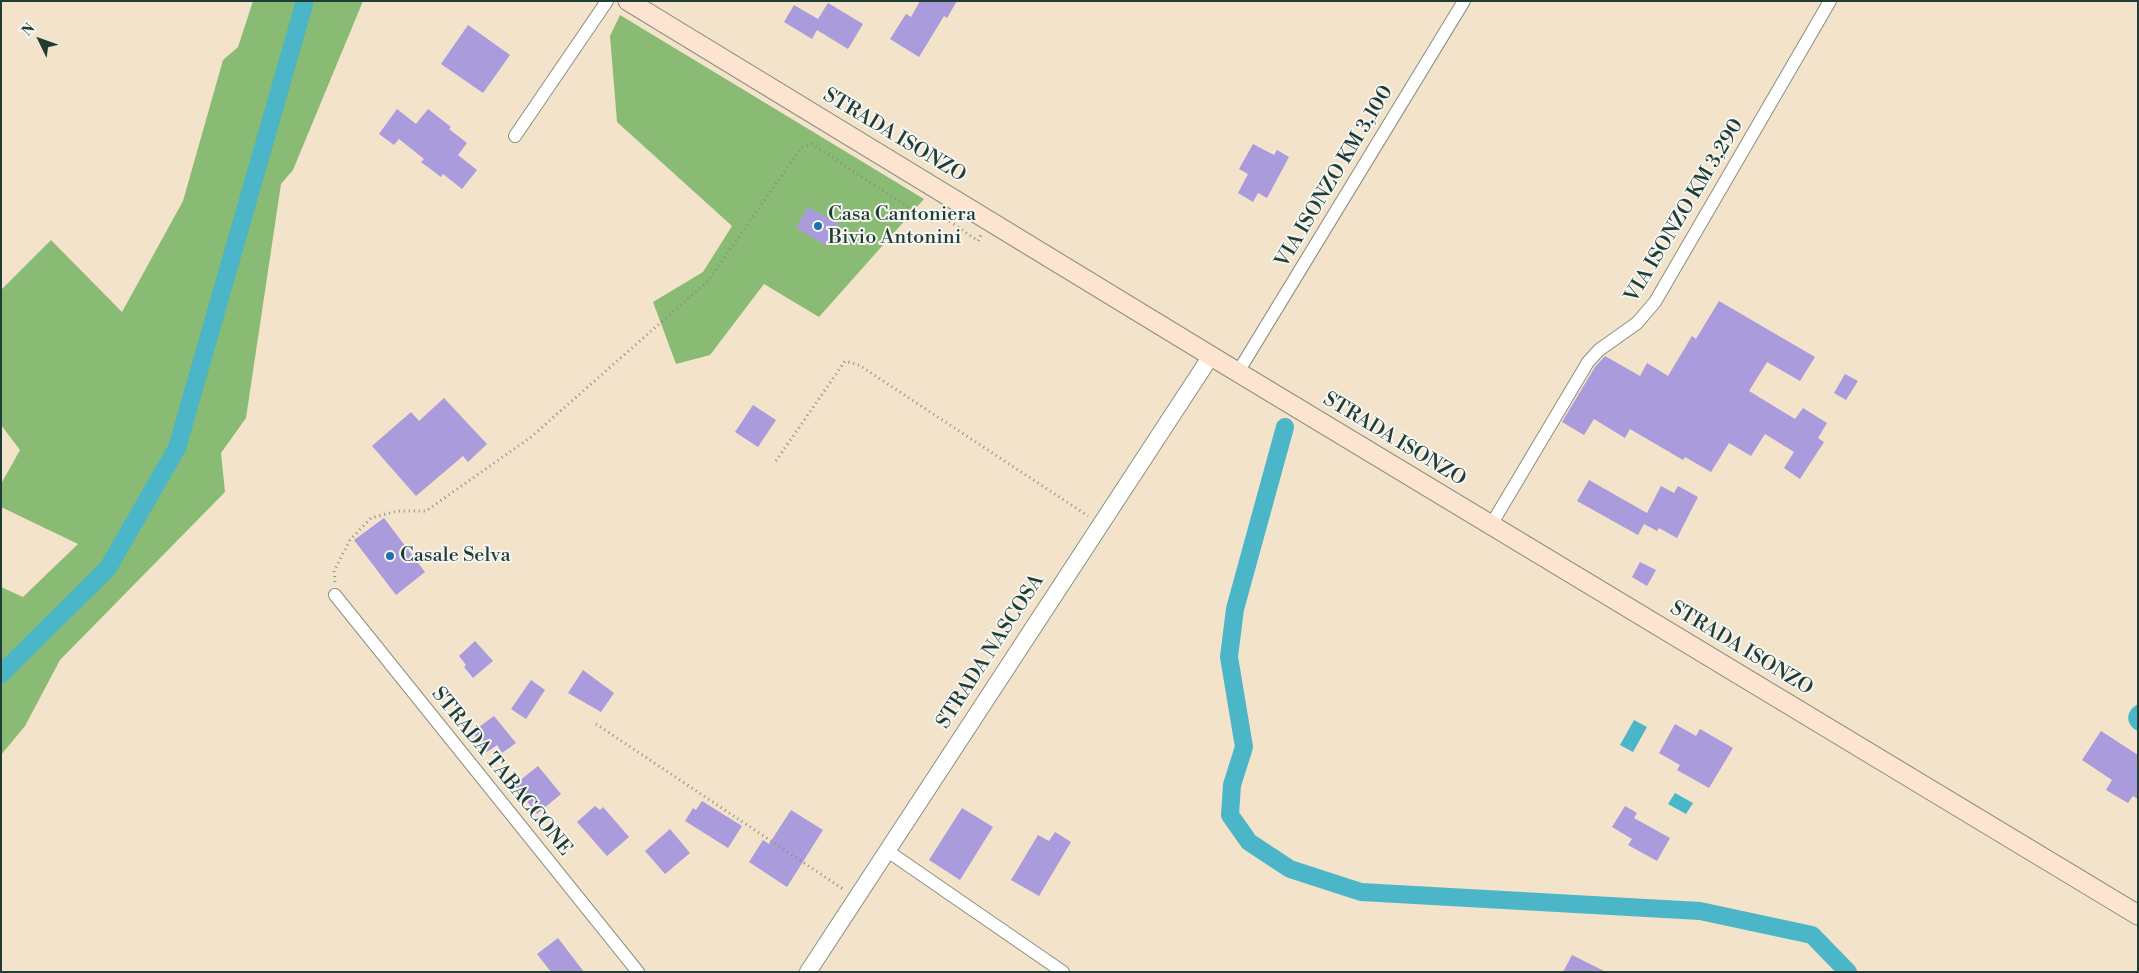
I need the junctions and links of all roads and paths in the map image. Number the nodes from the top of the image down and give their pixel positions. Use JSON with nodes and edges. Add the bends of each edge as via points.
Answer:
{"nodes":[{"id":1,"x":607,"y":1,"type":"edge"},
{"id":2,"x":628,"y":1,"type":"edge"},
{"id":3,"x":1464,"y":1,"type":"edge"},
{"id":4,"x":1830,"y":1,"type":"edge"},
{"id":5,"x":515,"y":136,"type":"dead end"},
{"id":6,"x":990,"y":222,"type":"junction"},
{"id":7,"x":1211,"y":356,"type":"junction"},
{"id":8,"x":1238,"y":372,"type":"junction"},
{"id":9,"x":776,"y":461,"type":"dead end"},
{"id":10,"x":1101,"y":525,"type":"junction"},
{"id":11,"x":1491,"y":525,"type":"junction"},
{"id":12,"x":335,"y":595,"type":"joint"},
{"id":13,"x":596,"y":724,"type":"dead end"},
{"id":14,"x":886,"y":850,"type":"junction"},
{"id":15,"x":856,"y":898,"type":"junction"},
{"id":16,"x":2138,"y":914,"type":"edge"},
{"id":17,"x":638,"y":972,"type":"edge"},
{"id":18,"x":808,"y":972,"type":"edge"},
{"id":19,"x":1063,"y":972,"type":"edge"}],
"edges":[{"from":1,"to":5,"type":"street"},
{"from":2,"to":6,"type":"main road","name":"STRADA ISONZO"},
{"from":3,"to":8,"type":"street","name":"VIA ISONZO KM 3,100"},
{"from":4,"to":11,"type":"street","name":"VIA ISONZO KM 3,290","via":[[1655,302],[1637,324],[1599,350],[1588,362]]},
{"from":6,"to":7,"type":"main road","name":"STRADA ISONZO"},
{"from":6,"to":12,"type":"path","via":[[978,241],[949,221],[920,215],[812,144],[801,148],[708,281],[531,437],[426,511],[397,511],[371,518],[350,540],[334,571]]},
{"from":7,"to":8,"type":"main road","name":"STRADA ISONZO"},
{"from":7,"to":10,"type":"street","name":"STRADA NASCOSA"},
{"from":8,"to":11,"type":"main road","name":"STRADA ISONZO"},
{"from":9,"to":10,"type":"path","via":[[845,361],[859,365]]},
{"from":10,"to":14,"type":"street","name":"STRADA NASCOSA"},
{"from":11,"to":16,"type":"main road","name":"STRADA ISONZO"},
{"from":12,"to":17,"type":"street","name":"STRADA TABACCONE"},
{"from":13,"to":15,"type":"path"},
{"from":14,"to":15,"type":"street","name":"STRADA NASCOSA"},
{"from":14,"to":19,"type":"street"},
{"from":15,"to":18,"type":"street","name":"STRADA NASCOSA"}]}
